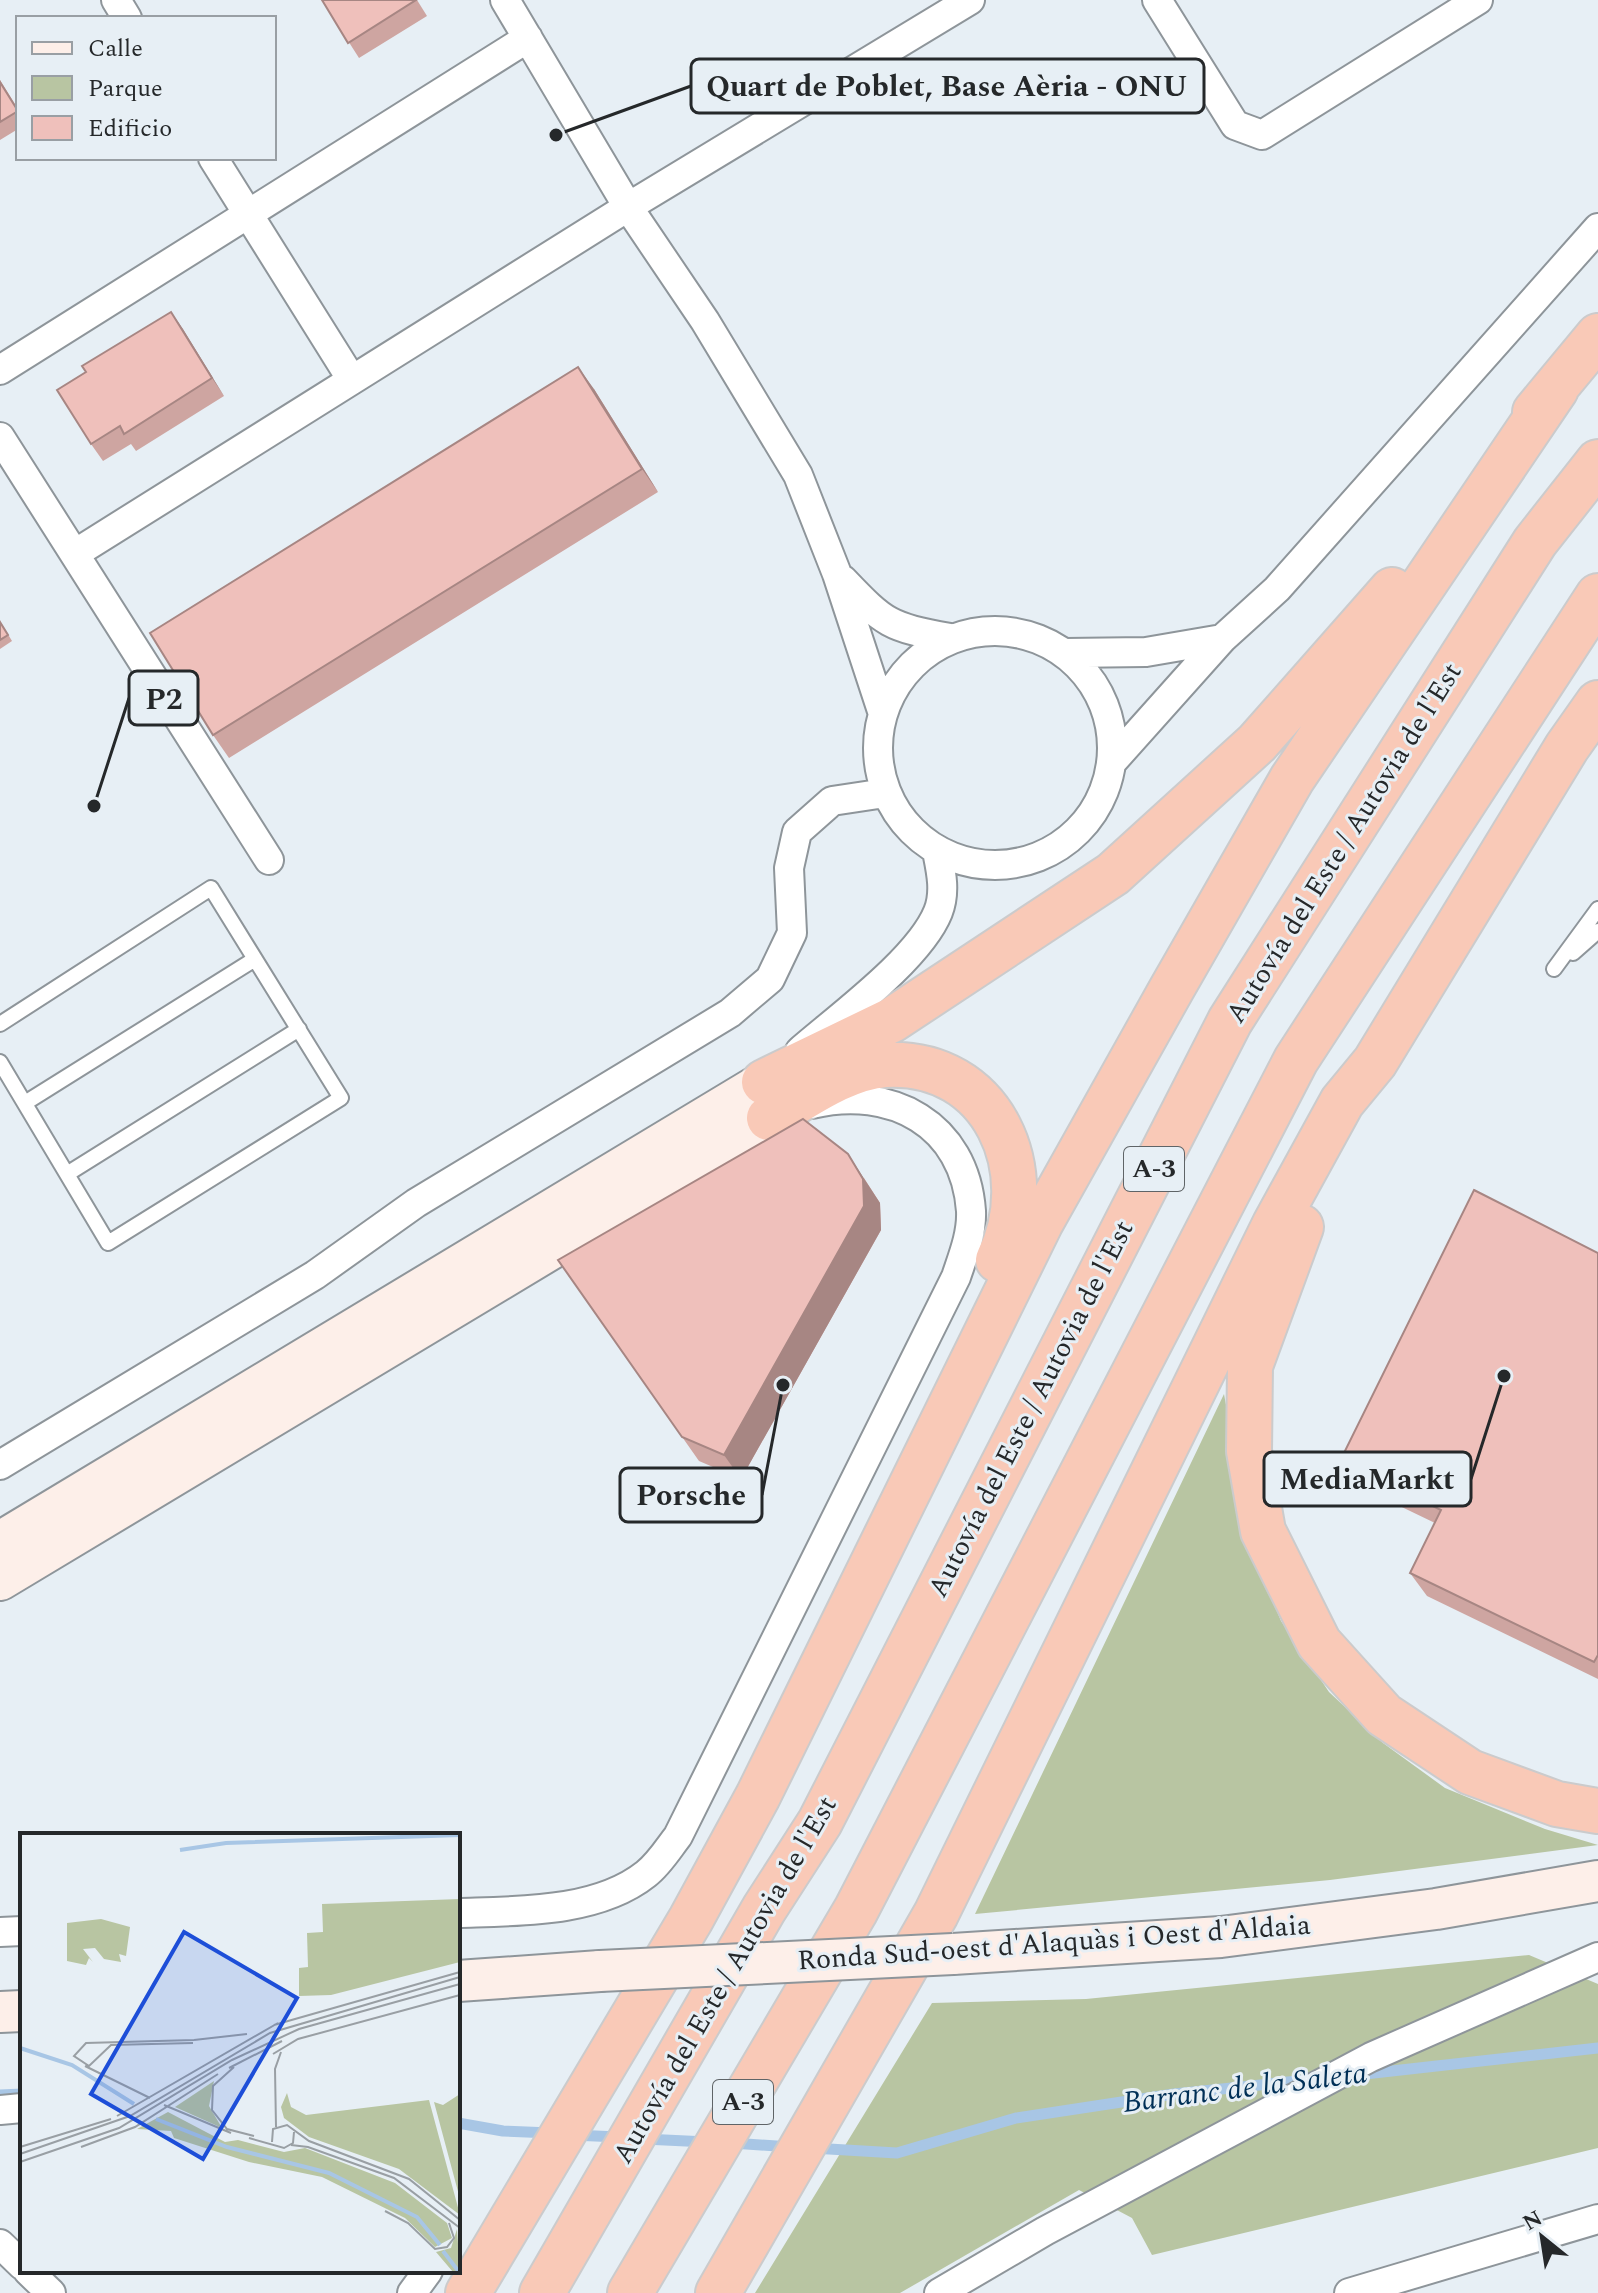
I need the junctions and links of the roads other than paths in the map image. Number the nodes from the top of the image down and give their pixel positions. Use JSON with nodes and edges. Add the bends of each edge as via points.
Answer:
{"nodes":[{"id":1,"x":505,"y":0,"type":"edge"},
{"id":2,"x":970,"y":0,"type":"edge"},
{"id":3,"x":1157,"y":0,"type":"edge"},
{"id":4,"x":1478,"y":0,"type":"edge"},
{"id":5,"x":528,"y":38,"type":"junction"},
{"id":6,"x":214,"y":160,"type":"edge"},
{"id":7,"x":628,"y":207,"type":"junction"},
{"id":8,"x":248,"y":214,"type":"junction"},
{"id":9,"x":1598,"y":228,"type":"edge"},
{"id":10,"x":1598,"y":336,"type":"edge"},
{"id":11,"x":0,"y":370,"type":"edge"},
{"id":12,"x":352,"y":380,"type":"junction"},
{"id":13,"x":1556,"y":389,"type":"junction"},
{"id":14,"x":0,"y":437,"type":"edge"},
{"id":15,"x":1598,"y":462,"type":"edge"},
{"id":16,"x":76,"y":553,"type":"junction"},
{"id":17,"x":837,"y":574,"type":"junction"},
{"id":18,"x":1598,"y":596,"type":"edge"},
{"id":19,"x":950,"y":638,"type":"junction"},
{"id":20,"x":1222,"y":639,"type":"junction"},
{"id":21,"x":1066,"y":653,"type":"junction"},
{"id":22,"x":1598,"y":703,"type":"edge"},
{"id":23,"x":882,"y":711,"type":"junction"},
{"id":24,"x":1112,"y":762,"type":"junction"},
{"id":25,"x":885,"y":793,"type":"junction"},
{"id":26,"x":937,"y":851,"type":"junction"},
{"id":27,"x":269,"y":860,"type":"dead end"},
{"id":28,"x":1598,"y":909,"type":"edge"},
{"id":29,"x":1598,"y":931,"type":"edge"},
{"id":30,"x":255,"y":959,"type":"junction"},
{"id":31,"x":0,"y":1024,"type":"edge"},
{"id":32,"x":299,"y":1029,"type":"junction"},
{"id":33,"x":0,"y":1062,"type":"edge"},
{"id":34,"x":1375,"y":1062,"type":"junction"},
{"id":35,"x":766,"y":1100,"type":"junction"},
{"id":36,"x":25,"y":1103,"type":"junction"},
{"id":37,"x":67,"y":1174,"type":"junction"},
{"id":38,"x":0,"y":1465,"type":"edge"},
{"id":39,"x":0,"y":1542,"type":"edge"},
{"id":40,"x":0,"y":1580,"type":"edge"},
{"id":41,"x":841,"y":1629,"type":"junction"},
{"id":42,"x":1598,"y":1811,"type":"edge"},
{"id":43,"x":1598,"y":1881,"type":"edge"},
{"id":44,"x":460,"y":1913,"type":"edge"},
{"id":45,"x":20,"y":1931,"type":"edge"},
{"id":46,"x":0,"y":1932,"type":"edge"},
{"id":47,"x":1598,"y":1957,"type":"edge"},
{"id":48,"x":460,"y":1981,"type":"edge"},
{"id":49,"x":20,"y":2011,"type":"edge"},
{"id":50,"x":0,"y":2012,"type":"edge"},
{"id":51,"x":20,"y":2108,"type":"edge"},
{"id":52,"x":0,"y":2110,"type":"edge"},
{"id":53,"x":1598,"y":2219,"type":"edge"},
{"id":54,"x":1584,"y":2228,"type":"edge"},
{"id":55,"x":0,"y":2244,"type":"edge"},
{"id":56,"x":20,"y":2263,"type":"edge"},
{"id":57,"x":1419,"y":2272,"type":"junction"},
{"id":58,"x":30,"y":2273,"type":"edge"},
{"id":59,"x":427,"y":2273,"type":"edge"},
{"id":60,"x":473,"y":2286,"type":"edge"},
{"id":61,"x":544,"y":2290,"type":"edge"},
{"id":62,"x":51,"y":2293,"type":"edge"},
{"id":63,"x":412,"y":2293,"type":"edge"},
{"id":64,"x":630,"y":2293,"type":"edge"},
{"id":65,"x":718,"y":2293,"type":"edge"},
{"id":66,"x":939,"y":2293,"type":"edge"},
{"id":67,"x":1349,"y":2293,"type":"edge"},
{"id":68,"x":1377,"y":2293,"type":"edge"}],
"edges":[{"from":1,"to":5,"type":"street"},
{"from":2,"to":7,"type":"street"},
{"from":3,"to":4,"type":"street","via":[[1235,125],[1262,135]]},
{"from":5,"to":7,"type":"street"},
{"from":5,"to":8,"type":"street"},
{"from":6,"to":8,"type":"street"},
{"from":7,"to":12,"type":"street"},
{"from":7,"to":17,"type":"street","via":[[798,475]]},
{"from":8,"to":11,"type":"street"},
{"from":8,"to":12,"type":"street"},
{"from":9,"to":20,"type":"street","via":[[1277,589]]},
{"from":10,"to":13,"type":"highway"},
{"from":12,"to":16,"type":"street"},
{"from":13,"to":35,"type":"highway","via":[[1391,591],[1257,743],[1113,874]]},
{"from":13,"to":41,"type":"highway","via":[[1292,779],[1041,1222]]},
{"from":14,"to":16,"type":"street"},
{"from":15,"to":61,"type":"highway","name":"Autovía del Este / Autovia de l'Est","number":"A-3","via":[[1535,542],[1230,1021],[820,1822],[764,1909]]},
{"from":16,"to":27,"type":"street"},
{"from":17,"to":19,"type":"street","via":[[881,620]]},
{"from":17,"to":23,"type":"street"},
{"from":18,"to":64,"type":"highway","number":"A-3","via":[[1296,1060],[856,1910]]},
{"from":19,"to":21,"type":"street","via":[[989,629],[1029,635]]},
{"from":19,"to":23,"type":"street","via":[[921,656],[898,681]]},
{"from":20,"to":21,"type":"street","via":[[1146,652]]},
{"from":20,"to":24,"type":"street"},
{"from":21,"to":24,"type":"street","via":[[1088,674],[1104,701],[1112,730]]},
{"from":22,"to":34,"type":"highway"},
{"from":23,"to":25,"type":"street","via":[[877,740]]},
{"from":24,"to":26,"type":"street","via":[[1101,798],[1080,830],[1049,853],[1012,865],[973,864]]},
{"from":25,"to":26,"type":"street","via":[[908,828]]},
{"from":25,"to":38,"type":"street","via":[[832,801],[797,832],[789,868],[792,933],[770,979],[730,1013],[416,1203],[315,1275]]},
{"from":26,"to":35,"type":"street","via":[[943,880],[938,911],[917,943]]},
{"from":28,"to":29,"type":"lane","via":[[1554,969]]},
{"from":30,"to":31,"type":"lane","via":[[211,888]]},
{"from":30,"to":32,"type":"lane"},
{"from":30,"to":36,"type":"lane"},
{"from":32,"to":37,"type":"lane"},
{"from":32,"to":37,"type":"lane","via":[[341,1098],[108,1243]]},
{"from":33,"to":36,"type":"lane"},
{"from":34,"to":42,"type":"highway","via":[[1359,1111],[1298,1233],[1250,1366],[1249,1451],[1263,1531],[1319,1643],[1384,1715],[1470,1772],[1557,1804]]},
{"from":34,"to":65,"type":"highway","via":[[1342,1102],[1275,1224],[936,1914]]},
{"from":35,"to":39,"type":"main road"},
{"from":35,"to":40,"type":"main road"},
{"from":35,"to":41,"type":"highway","via":[[882,1065],[912,1065],[963,1085],[987,1106],[1002,1131],[1014,1183],[1007,1241],[854,1560]]},
{"from":35,"to":44,"type":"street","via":[[811,1105],[852,1097],[880,1100],[909,1110],[933,1127],[952,1152],[968,1191],[967,1246],[956,1277],[678,1836],[656,1865],[599,1898]]},
{"from":36,"to":37,"type":"lane"},
{"from":41,"to":60,"type":"highway","via":[[691,1919]]},
{"from":43,"to":48,"type":"main road","name":"Ronda Sud-oest d'Alaquàs i Oest d'Aldaia","bridge":true,"via":[[1221,1937]]},
{"from":45,"to":46,"type":"street"},
{"from":47,"to":66,"type":"street","via":[[1371,2057]]},
{"from":49,"to":50,"type":"main road"},
{"from":51,"to":52,"type":"street"},
{"from":53,"to":54,"type":"street"},
{"from":54,"to":57,"type":"street"},
{"from":55,"to":56,"type":"street"},
{"from":57,"to":67,"type":"street"},
{"from":57,"to":68,"type":"lane"},
{"from":58,"to":62,"type":"street"},
{"from":59,"to":63,"type":"street"}]}
